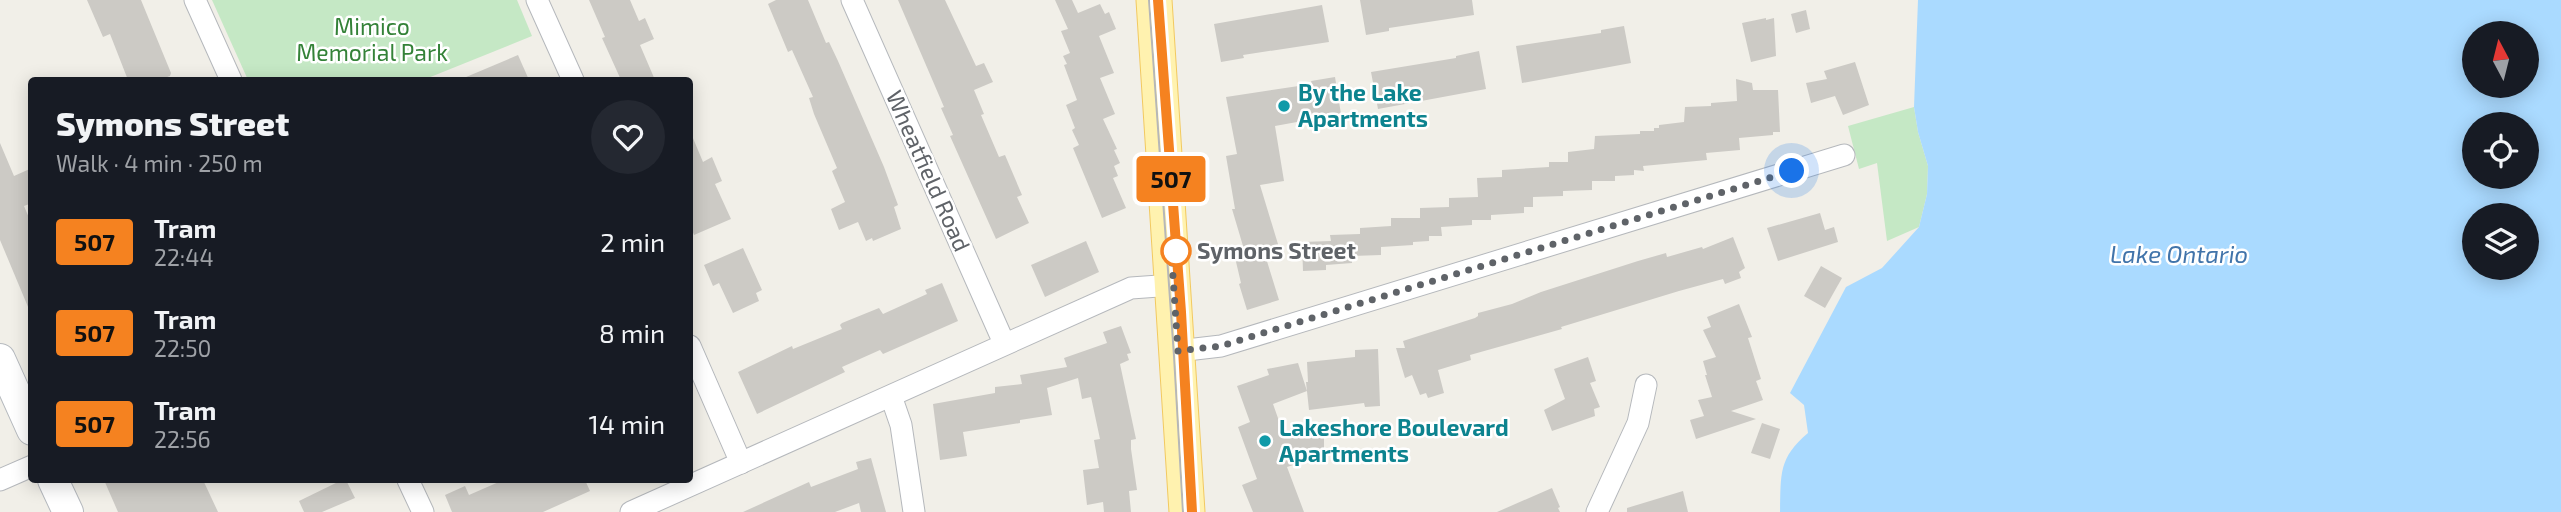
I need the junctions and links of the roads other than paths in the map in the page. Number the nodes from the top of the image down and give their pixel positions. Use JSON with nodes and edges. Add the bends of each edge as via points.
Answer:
{"nodes":[{"id":1,"x":195,"y":0,"type":"edge"},
{"id":2,"x":537,"y":0,"type":"edge"},
{"id":3,"x":852,"y":0,"type":"edge"},
{"id":4,"x":1154,"y":0,"type":"edge"},
{"id":5,"x":230,"y":77,"type":"edge"},
{"id":6,"x":572,"y":77,"type":"edge"},
{"id":7,"x":1844,"y":155,"type":"dead end"},
{"id":8,"x":1173,"y":285,"type":"junction"},
{"id":9,"x":1004,"y":343,"type":"junction"},
{"id":10,"x":1178,"y":351,"type":"junction"},
{"id":11,"x":693,"y":353,"type":"edge"},
{"id":12,"x":0,"y":359,"type":"edge"},
{"id":13,"x":1646,"y":385,"type":"dead end"},
{"id":14,"x":891,"y":396,"type":"junction"},
{"id":15,"x":28,"y":421,"type":"edge"},
{"id":16,"x":741,"y":463,"type":"junction"},
{"id":17,"x":28,"y":468,"type":"edge"},
{"id":18,"x":0,"y":480,"type":"edge"},
{"id":19,"x":54,"y":483,"type":"edge"},
{"id":20,"x":409,"y":483,"type":"edge"},
{"id":21,"x":68,"y":512,"type":"edge"},
{"id":22,"x":423,"y":512,"type":"edge"},
{"id":23,"x":631,"y":512,"type":"edge"},
{"id":24,"x":914,"y":512,"type":"edge"},
{"id":25,"x":1187,"y":512,"type":"edge"},
{"id":26,"x":1597,"y":512,"type":"edge"}],
"edges":[{"from":1,"to":5,"type":"street"},
{"from":2,"to":6,"type":"street"},
{"from":3,"to":9,"type":"street","name":"Wheatfield Road"},
{"from":4,"to":8,"type":"main road"},
{"from":7,"to":10,"type":"street","via":[[1221,346]]},
{"from":8,"to":9,"type":"street","via":[[1130,288]]},
{"from":8,"to":10,"type":"main road"},
{"from":9,"to":14,"type":"street"},
{"from":10,"to":25,"type":"main road"},
{"from":11,"to":16,"type":"street"},
{"from":12,"to":15,"type":"main road"},
{"from":13,"to":26,"type":"street","via":[[1638,423]]},
{"from":14,"to":16,"type":"street"},
{"from":14,"to":24,"type":"street","via":[[901,425]]},
{"from":16,"to":23,"type":"street"},
{"from":17,"to":18,"type":"street"},
{"from":19,"to":21,"type":"main road"},
{"from":20,"to":22,"type":"street"}]}
